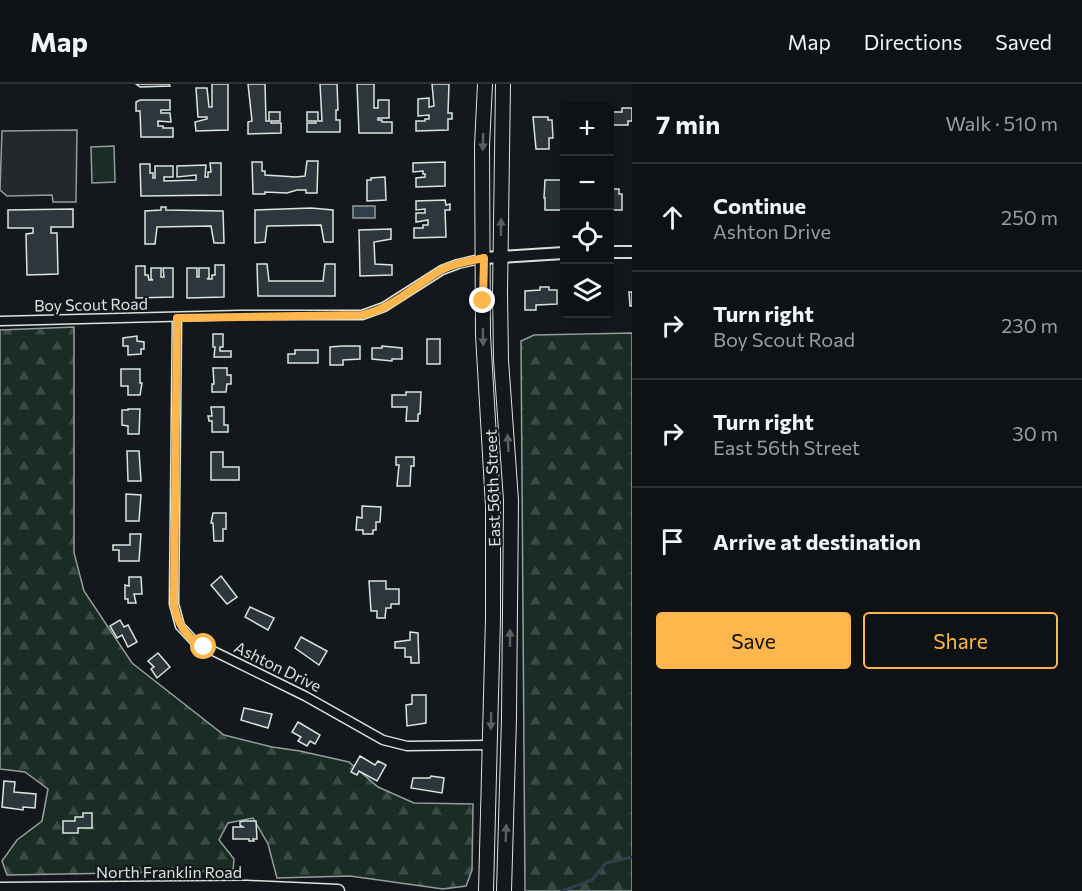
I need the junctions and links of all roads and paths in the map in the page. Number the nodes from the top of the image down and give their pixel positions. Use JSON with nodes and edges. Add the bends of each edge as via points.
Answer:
{"nodes":[{"id":1,"x":485,"y":84,"type":"edge"},
{"id":2,"x":503,"y":84,"type":"edge"},
{"id":3,"x":614,"y":252,"type":"edge"},
{"id":4,"x":632,"y":252,"type":"edge"},
{"id":5,"x":560,"y":253,"type":"edge"},
{"id":6,"x":501,"y":255,"type":"junction"},
{"id":7,"x":484,"y":258,"type":"junction"},
{"id":8,"x":177,"y":318,"type":"junction"},
{"id":9,"x":0,"y":321,"type":"edge"},
{"id":10,"x":491,"y":745,"type":"junction"},
{"id":11,"x":0,"y":889,"type":"edge"},
{"id":12,"x":184,"y":889,"type":"edge"},
{"id":13,"x":338,"y":891,"type":"edge"},
{"id":14,"x":486,"y":891,"type":"edge"},
{"id":15,"x":504,"y":891,"type":"edge"}],
"edges":[{"from":1,"to":7,"type":"main road","name":"East 56th Street","one_way":true},
{"from":6,"to":2,"type":"main road","name":"East 56th Street","one_way":true},
{"from":3,"to":4,"type":"street"},
{"from":5,"to":6,"type":"street","name":"Boy Scout Road"},
{"from":6,"to":7,"type":"street","name":"Boy Scout Road"},
{"from":15,"to":6,"type":"main road","name":"East 56th Street","one_way":true,"via":[[511,500],[501,360]]},
{"from":7,"to":8,"type":"street","name":"Boy Scout Road","via":[[452,265],[384,307],[362,315]]},
{"from":7,"to":10,"type":"main road","name":"East 56th Street","one_way":true,"via":[[484,365],[493,506]]},
{"from":8,"to":9,"type":"street","name":"Boy Scout Road"},
{"from":8,"to":10,"type":"street","name":"Ashton Drive","via":[[174,604],[180,626],[199,645],[305,696],[383,740],[407,746]]},
{"from":10,"to":14,"type":"main road","name":"East 56th Street"},
{"from":11,"to":12,"type":"main road","name":"North Franklin Road"},
{"from":12,"to":13,"type":"main road","name":"North Franklin Road"}]}
